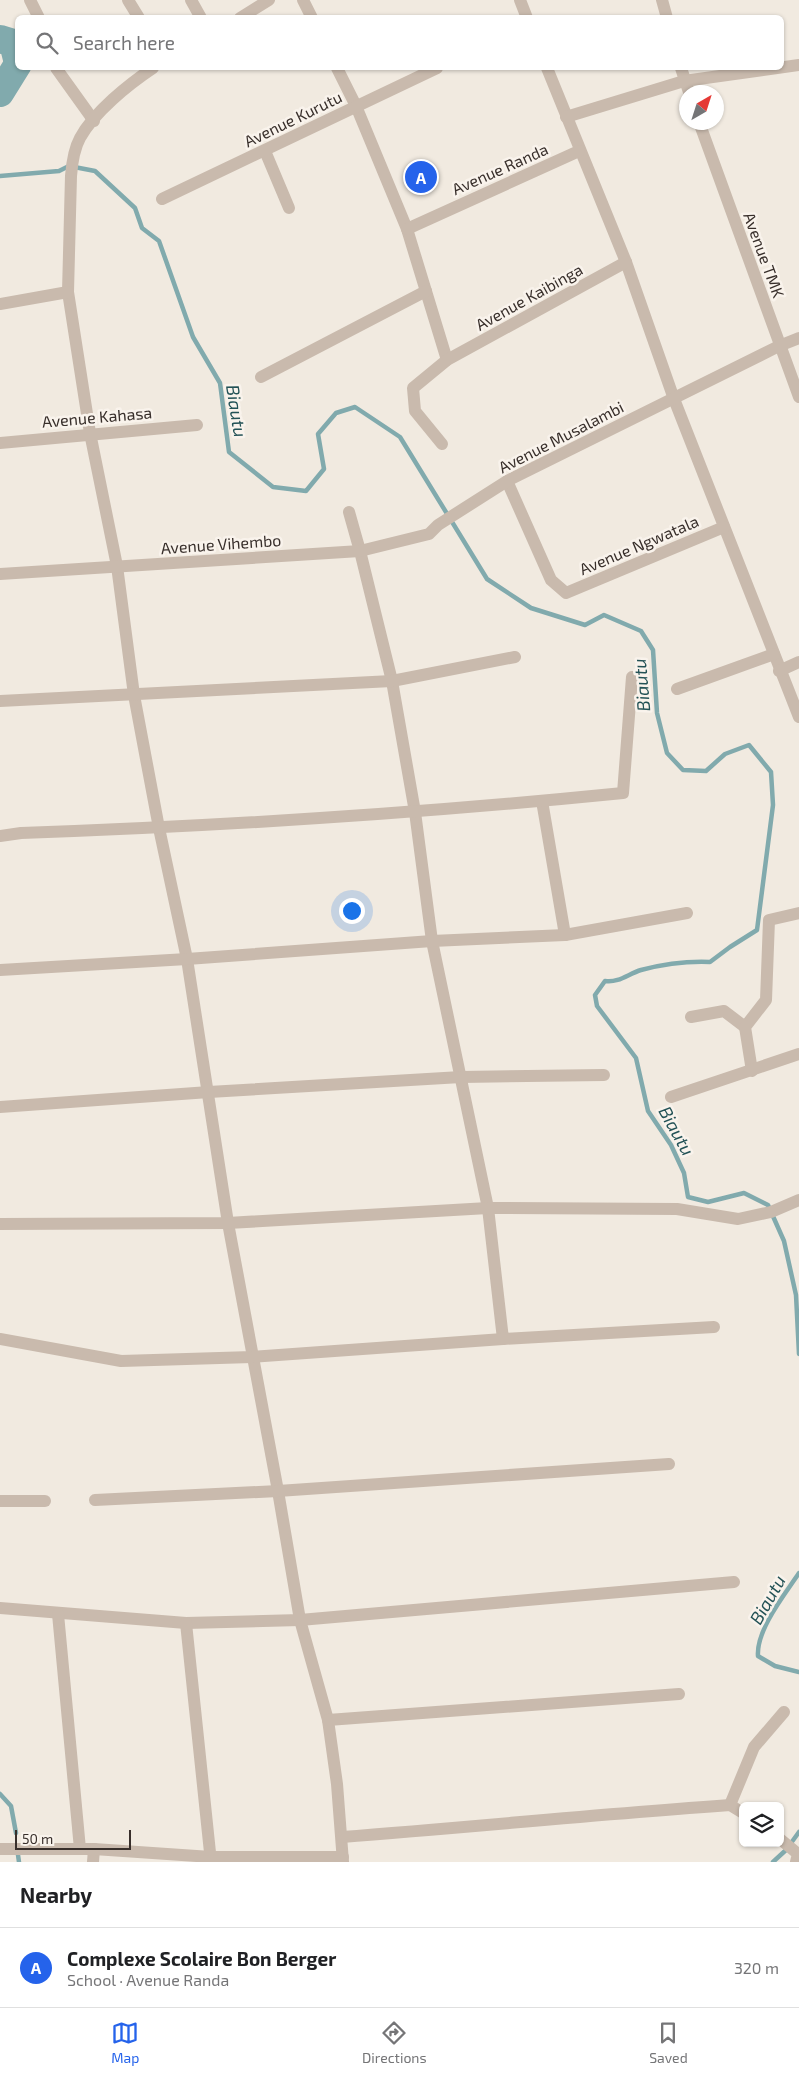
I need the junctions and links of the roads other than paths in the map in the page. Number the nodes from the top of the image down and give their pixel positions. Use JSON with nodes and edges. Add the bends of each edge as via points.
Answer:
{"nodes":[{"id":1,"x":30,"y":0,"type":"edge"},
{"id":2,"x":128,"y":0,"type":"edge"},
{"id":3,"x":192,"y":0,"type":"edge"},
{"id":4,"x":269,"y":0,"type":"edge"},
{"id":5,"x":303,"y":0,"type":"edge"},
{"id":6,"x":520,"y":0,"type":"edge"},
{"id":7,"x":662,"y":0,"type":"edge"},
{"id":8,"x":38,"y":15,"type":"edge"},
{"id":9,"x":137,"y":15,"type":"edge"},
{"id":10,"x":200,"y":15,"type":"edge"},
{"id":11,"x":245,"y":15,"type":"edge"},
{"id":12,"x":310,"y":15,"type":"edge"},
{"id":13,"x":526,"y":15,"type":"edge"},
{"id":14,"x":666,"y":15,"type":"edge"},
{"id":15,"x":799,"y":65,"type":"edge"},
{"id":16,"x":784,"y":68,"type":"edge"},
{"id":17,"x":57,"y":70,"type":"edge"},
{"id":18,"x":150,"y":70,"type":"edge"},
{"id":19,"x":338,"y":70,"type":"edge"},
{"id":20,"x":434,"y":70,"type":"edge"},
{"id":21,"x":548,"y":70,"type":"edge"},
{"id":22,"x":682,"y":70,"type":"edge"},
{"id":23,"x":773,"y":70,"type":"edge"},
{"id":24,"x":685,"y":85,"type":"edge"},
{"id":25,"x":696,"y":85,"type":"edge"},
{"id":26,"x":679,"y":89,"type":"edge"},
{"id":27,"x":356,"y":106,"type":"junction"},
{"id":28,"x":566,"y":117,"type":"junction"},
{"id":29,"x":94,"y":120,"type":"junction"},
{"id":30,"x":702,"y":130,"type":"edge"},
{"id":31,"x":265,"y":150,"type":"junction"},
{"id":32,"x":579,"y":151,"type":"junction"},
{"id":33,"x":162,"y":200,"type":"dead end"},
{"id":34,"x":289,"y":208,"type":"dead end"},
{"id":35,"x":407,"y":229,"type":"junction"},
{"id":36,"x":626,"y":262,"type":"junction"},
{"id":37,"x":426,"y":291,"type":"junction"},
{"id":38,"x":68,"y":292,"type":"junction"},
{"id":39,"x":0,"y":304,"type":"edge"},
{"id":40,"x":799,"y":338,"type":"edge"},
{"id":41,"x":779,"y":346,"type":"junction"},
{"id":42,"x":448,"y":360,"type":"junction"},
{"id":43,"x":261,"y":377,"type":"dead end"},
{"id":44,"x":799,"y":397,"type":"edge"},
{"id":45,"x":674,"y":398,"type":"junction"},
{"id":46,"x":197,"y":425,"type":"dead end"},
{"id":47,"x":90,"y":433,"type":"junction"},
{"id":48,"x":0,"y":443,"type":"edge"},
{"id":49,"x":442,"y":444,"type":"dead end"},
{"id":50,"x":507,"y":481,"type":"junction"},
{"id":51,"x":349,"y":512,"type":"dead end"},
{"id":52,"x":438,"y":525,"type":"joint"},
{"id":53,"x":724,"y":526,"type":"junction"},
{"id":54,"x":360,"y":551,"type":"junction"},
{"id":55,"x":118,"y":566,"type":"junction"},
{"id":56,"x":0,"y":574,"type":"edge"},
{"id":57,"x":774,"y":654,"type":"junction"},
{"id":58,"x":515,"y":657,"type":"dead end"},
{"id":59,"x":799,"y":662,"type":"edge"},
{"id":60,"x":780,"y":671,"type":"junction"},
{"id":61,"x":632,"y":678,"type":"dead end"},
{"id":62,"x":392,"y":682,"type":"junction"},
{"id":63,"x":677,"y":688,"type":"dead end"},
{"id":64,"x":134,"y":695,"type":"junction"},
{"id":65,"x":0,"y":701,"type":"edge"},
{"id":66,"x":799,"y":717,"type":"edge"},
{"id":67,"x":542,"y":801,"type":"junction"},
{"id":68,"x":415,"y":812,"type":"junction"},
{"id":69,"x":159,"y":828,"type":"junction"},
{"id":70,"x":0,"y":836,"type":"edge"},
{"id":71,"x":687,"y":913,"type":"dead end"},
{"id":72,"x":799,"y":913,"type":"edge"},
{"id":73,"x":565,"y":935,"type":"junction"},
{"id":74,"x":432,"y":941,"type":"junction"},
{"id":75,"x":187,"y":959,"type":"junction"},
{"id":76,"x":0,"y":970,"type":"edge"},
{"id":77,"x":691,"y":1016,"type":"dead end"},
{"id":78,"x":745,"y":1027,"type":"junction"},
{"id":79,"x":799,"y":1054,"type":"edge"},
{"id":80,"x":752,"y":1071,"type":"junction"},
{"id":81,"x":604,"y":1075,"type":"dead end"},
{"id":82,"x":461,"y":1077,"type":"junction"},
{"id":83,"x":209,"y":1092,"type":"junction"},
{"id":84,"x":671,"y":1097,"type":"dead end"},
{"id":85,"x":0,"y":1106,"type":"edge"},
{"id":86,"x":799,"y":1200,"type":"edge"},
{"id":87,"x":488,"y":1208,"type":"junction"},
{"id":88,"x":228,"y":1222,"type":"junction"},
{"id":89,"x":0,"y":1224,"type":"edge"},
{"id":90,"x":714,"y":1327,"type":"dead end"},
{"id":91,"x":503,"y":1339,"type":"junction"},
{"id":92,"x":0,"y":1342,"type":"edge"},
{"id":93,"x":252,"y":1357,"type":"junction"},
{"id":94,"x":669,"y":1464,"type":"dead end"},
{"id":95,"x":278,"y":1491,"type":"junction"},
{"id":96,"x":95,"y":1500,"type":"dead end"},
{"id":97,"x":0,"y":1501,"type":"edge"},
{"id":98,"x":46,"y":1501,"type":"dead end"},
{"id":99,"x":734,"y":1582,"type":"dead end"},
{"id":100,"x":0,"y":1608,"type":"edge"},
{"id":101,"x":58,"y":1614,"type":"junction"},
{"id":102,"x":300,"y":1620,"type":"junction"},
{"id":103,"x":186,"y":1623,"type":"junction"},
{"id":104,"x":679,"y":1694,"type":"dead end"},
{"id":105,"x":784,"y":1712,"type":"dead end"},
{"id":106,"x":328,"y":1720,"type":"junction"},
{"id":107,"x":730,"y":1805,"type":"junction"},
{"id":108,"x":739,"y":1811,"type":"edge"},
{"id":109,"x":342,"y":1837,"type":"junction"},
{"id":110,"x":784,"y":1843,"type":"edge"},
{"id":111,"x":0,"y":1849,"type":"edge"},
{"id":112,"x":80,"y":1849,"type":"junction"},
{"id":113,"x":93,"y":1856,"type":"edge"},
{"id":114,"x":797,"y":1858,"type":"edge"},
{"id":115,"x":211,"y":1859,"type":"edge"},
{"id":116,"x":343,"y":1859,"type":"edge"}],
"edges":[{"from":1,"to":8,"type":"street"},
{"from":2,"to":9,"type":"street"},
{"from":3,"to":10,"type":"street"},
{"from":4,"to":11,"type":"street"},
{"from":5,"to":12,"type":"street"},
{"from":6,"to":13,"type":"street"},
{"from":7,"to":14,"type":"street"},
{"from":15,"to":16,"type":"street"},
{"from":17,"to":29,"type":"street"},
{"from":18,"to":29,"type":"street","via":[[126,87]]},
{"from":19,"to":27,"type":"street"},
{"from":20,"to":27,"type":"street","name":"Avenue Kurutu"},
{"from":21,"to":28,"type":"street"},
{"from":22,"to":24,"type":"street"},
{"from":23,"to":25,"type":"street"},
{"from":26,"to":28,"type":"street"},
{"from":27,"to":31,"type":"street","name":"Avenue Kurutu"},
{"from":27,"to":35,"type":"street"},
{"from":28,"to":32,"type":"street"},
{"from":29,"to":38,"type":"street","via":[[80,138],[73,158]]},
{"from":30,"to":41,"type":"street","name":"Avenue TMK"},
{"from":31,"to":33,"type":"street","name":"Avenue Kurutu"},
{"from":31,"to":34,"type":"street"},
{"from":32,"to":35,"type":"street","name":"Avenue Randa"},
{"from":32,"to":36,"type":"street"},
{"from":35,"to":37,"type":"street"},
{"from":36,"to":42,"type":"street","name":"Avenue Kaibinga"},
{"from":36,"to":45,"type":"street"},
{"from":37,"to":42,"type":"street"},
{"from":37,"to":43,"type":"street"},
{"from":38,"to":39,"type":"street"},
{"from":38,"to":47,"type":"street"},
{"from":40,"to":41,"type":"street","name":"Avenue Musalambi"},
{"from":41,"to":44,"type":"street","name":"Avenue TMK"},
{"from":41,"to":45,"type":"street","name":"Avenue Musalambi"},
{"from":42,"to":49,"type":"street","name":"Avenue Kaibinga","via":[[413,388],[415,411]]},
{"from":45,"to":50,"type":"street","name":"Avenue Musalambi"},
{"from":45,"to":53,"type":"street"},
{"from":46,"to":47,"type":"street","name":"Avenue Kahasa"},
{"from":47,"to":48,"type":"street","name":"Avenue Kahasa"},
{"from":47,"to":55,"type":"street"},
{"from":50,"to":52,"type":"street","name":"Avenue Musalambi"},
{"from":50,"to":53,"type":"street","name":"Avenue Ngwatala","via":[[551,580],[566,593]]},
{"from":51,"to":54,"type":"street"},
{"from":52,"to":54,"type":"street","name":"Avenue Vihembo","via":[[429,534]]},
{"from":53,"to":57,"type":"street"},
{"from":54,"to":55,"type":"street","name":"Avenue Vihembo"},
{"from":54,"to":62,"type":"street"},
{"from":55,"to":56,"type":"street","name":"Avenue Vihembo"},
{"from":55,"to":64,"type":"street"},
{"from":57,"to":60,"type":"street"},
{"from":57,"to":63,"type":"street"},
{"from":58,"to":62,"type":"street"},
{"from":59,"to":60,"type":"street"},
{"from":60,"to":66,"type":"street"},
{"from":61,"to":67,"type":"street","via":[[623,793]]},
{"from":62,"to":64,"type":"street"},
{"from":62,"to":68,"type":"street"},
{"from":64,"to":65,"type":"street"},
{"from":64,"to":69,"type":"street"},
{"from":67,"to":68,"type":"street"},
{"from":67,"to":73,"type":"street"},
{"from":68,"to":69,"type":"street"},
{"from":68,"to":74,"type":"street"},
{"from":69,"to":70,"type":"street"},
{"from":69,"to":75,"type":"street"},
{"from":71,"to":73,"type":"street"},
{"from":72,"to":78,"type":"street","via":[[769,920],[766,1000]]},
{"from":73,"to":74,"type":"street"},
{"from":74,"to":75,"type":"street"},
{"from":74,"to":82,"type":"street"},
{"from":75,"to":76,"type":"street"},
{"from":75,"to":83,"type":"street"},
{"from":77,"to":78,"type":"street","via":[[724,1011]]},
{"from":78,"to":80,"type":"street"},
{"from":79,"to":80,"type":"street"},
{"from":80,"to":84,"type":"street"},
{"from":81,"to":82,"type":"street"},
{"from":82,"to":83,"type":"street"},
{"from":82,"to":87,"type":"street"},
{"from":83,"to":85,"type":"street"},
{"from":83,"to":88,"type":"street"},
{"from":86,"to":87,"type":"street","via":[[761,1215],[738,1219],[677,1210]]},
{"from":87,"to":88,"type":"street"},
{"from":87,"to":91,"type":"street"},
{"from":88,"to":89,"type":"street"},
{"from":88,"to":93,"type":"street"},
{"from":90,"to":91,"type":"street"},
{"from":91,"to":93,"type":"street"},
{"from":92,"to":93,"type":"street","via":[[121,1361]]},
{"from":93,"to":95,"type":"street"},
{"from":94,"to":95,"type":"street"},
{"from":95,"to":96,"type":"street"},
{"from":95,"to":102,"type":"street"},
{"from":97,"to":98,"type":"street"},
{"from":99,"to":102,"type":"street"},
{"from":100,"to":101,"type":"street"},
{"from":101,"to":103,"type":"street"},
{"from":101,"to":112,"type":"street"},
{"from":102,"to":103,"type":"street"},
{"from":102,"to":106,"type":"street"},
{"from":103,"to":115,"type":"street"},
{"from":104,"to":106,"type":"street"},
{"from":105,"to":107,"type":"street","via":[[754,1748]]},
{"from":106,"to":109,"type":"street"},
{"from":107,"to":108,"type":"street"},
{"from":107,"to":109,"type":"street"},
{"from":109,"to":116,"type":"street"},
{"from":110,"to":114,"type":"street"},
{"from":111,"to":112,"type":"street"},
{"from":112,"to":113,"type":"street"},
{"from":113,"to":115,"type":"street"},
{"from":115,"to":116,"type":"street"}]}
